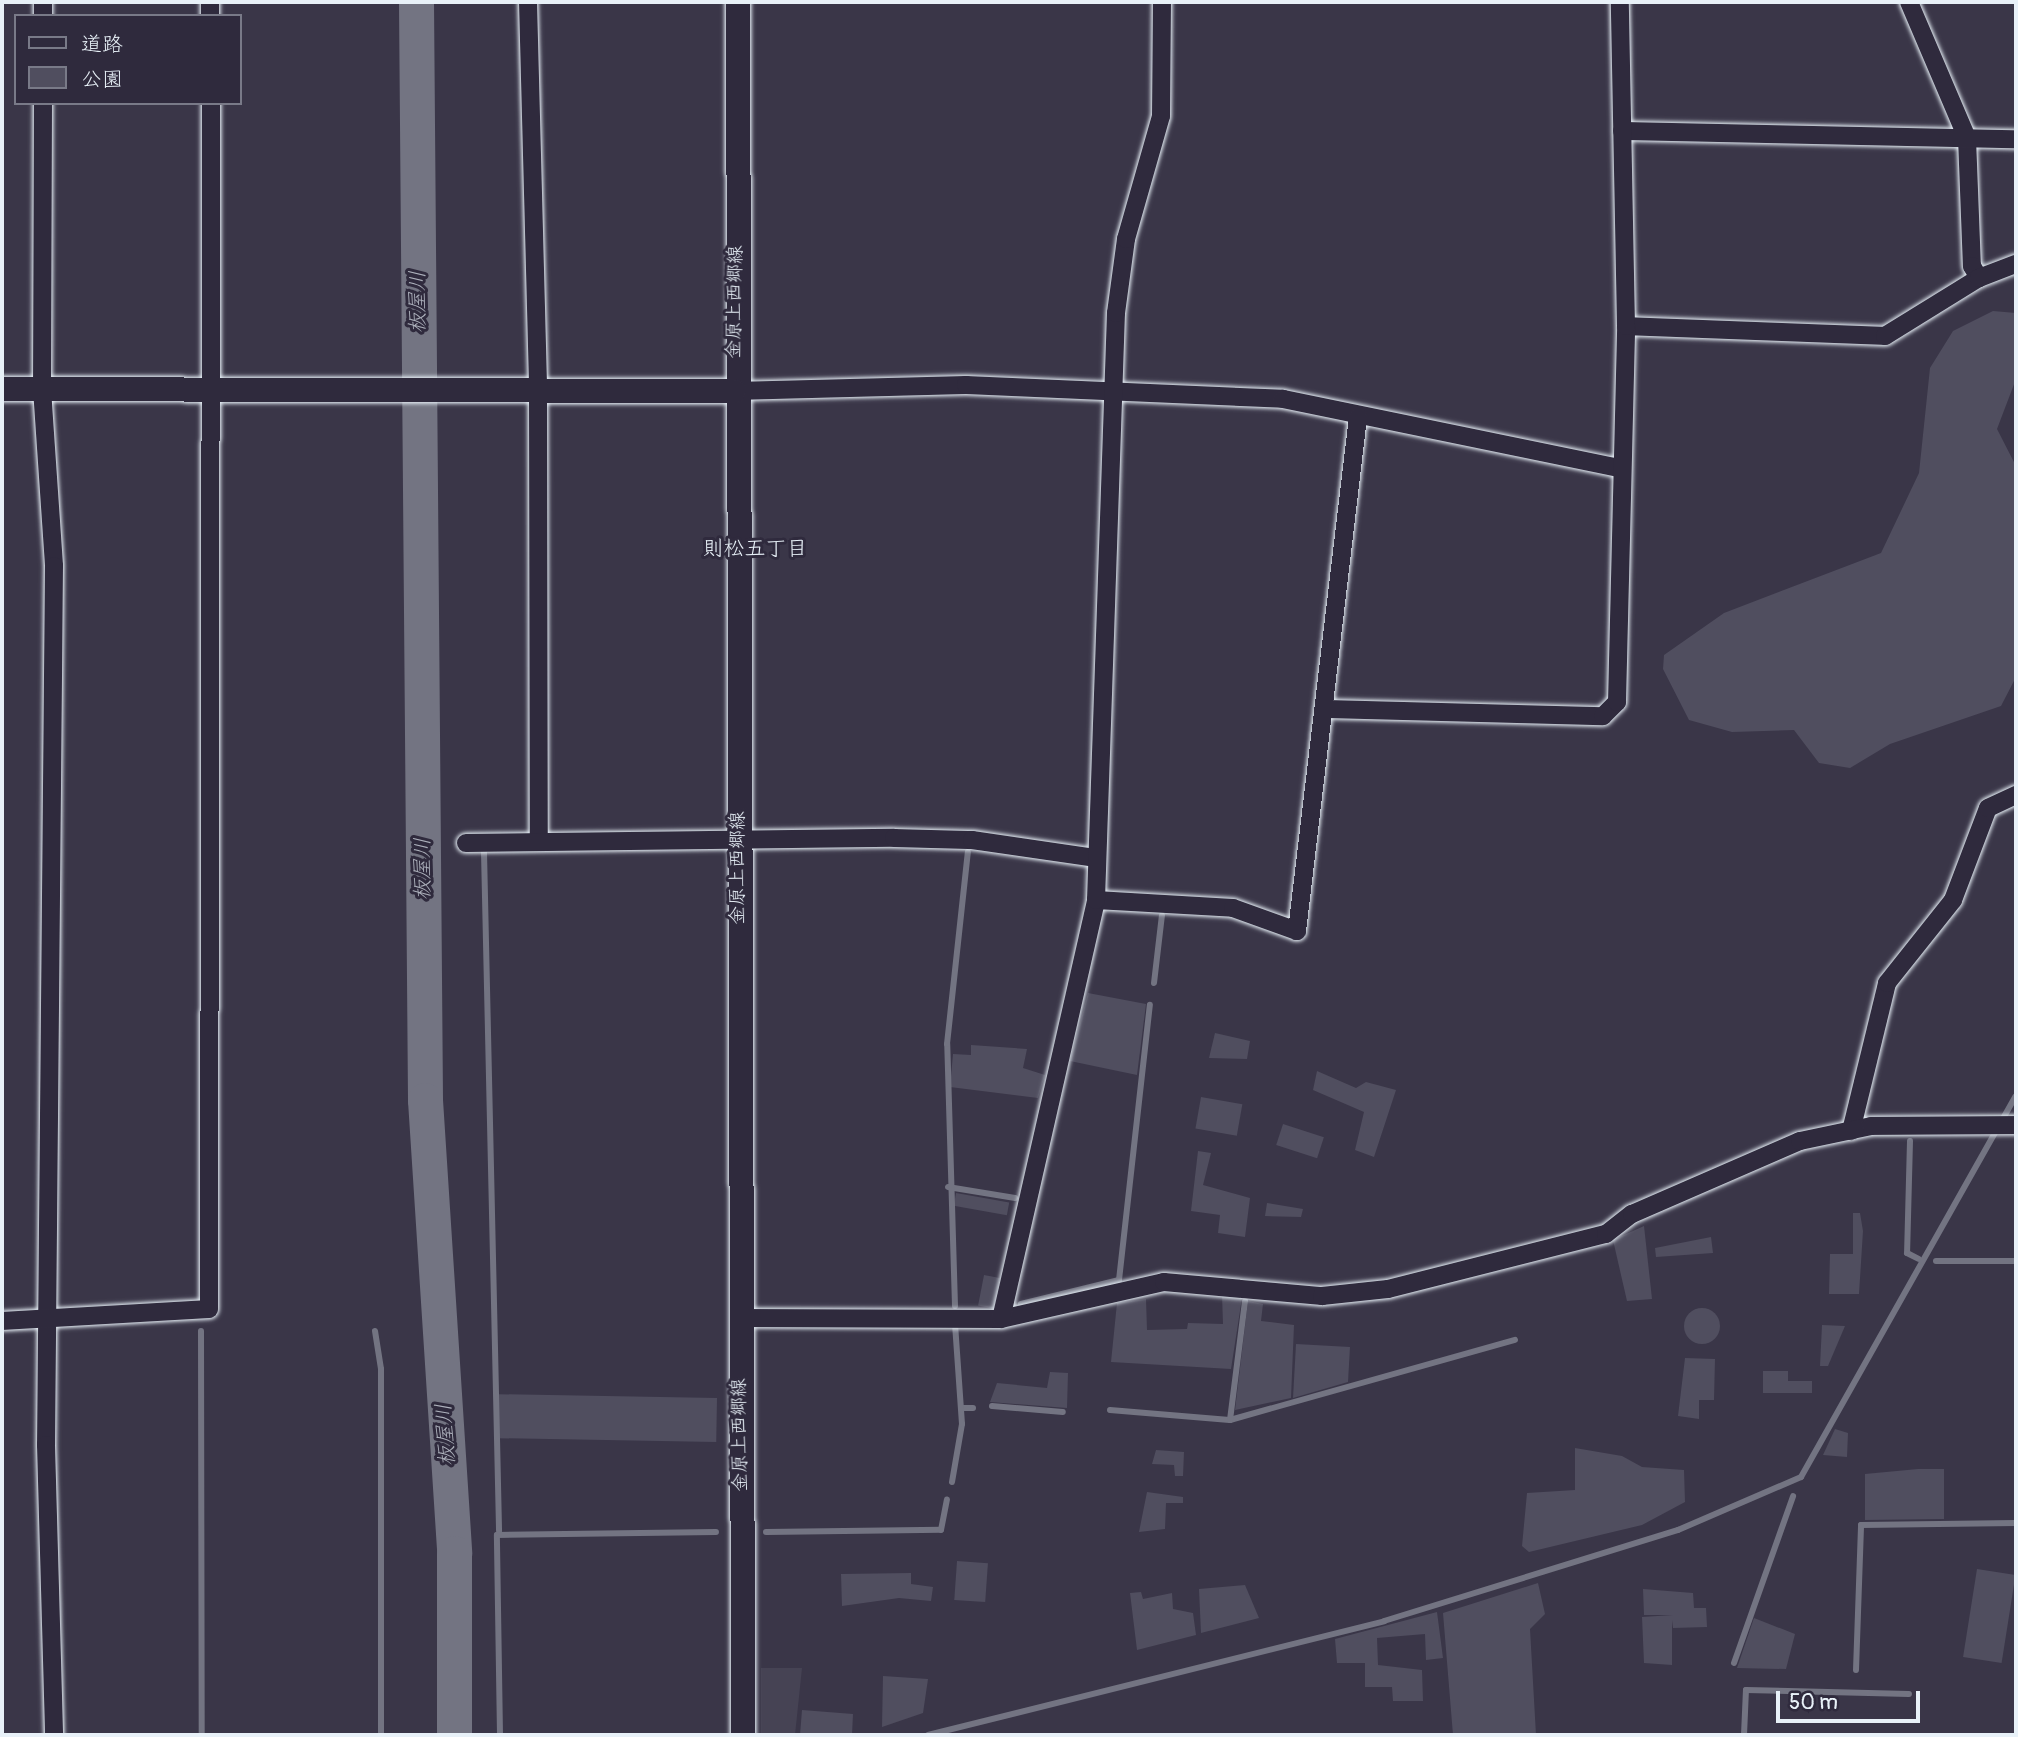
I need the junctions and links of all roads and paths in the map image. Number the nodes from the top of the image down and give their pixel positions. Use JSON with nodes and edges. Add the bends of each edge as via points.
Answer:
{"nodes":[{"id":1,"x":528,"y":2,"type":"edge"},
{"id":2,"x":738,"y":2,"type":"edge"},
{"id":3,"x":1162,"y":2,"type":"edge"},
{"id":4,"x":1619,"y":2,"type":"edge"},
{"id":5,"x":1909,"y":2,"type":"edge"},
{"id":6,"x":43,"y":105,"type":"edge"},
{"id":7,"x":211,"y":105,"type":"edge"},
{"id":8,"x":1622,"y":131,"type":"junction"},
{"id":9,"x":1967,"y":138,"type":"junction"},
{"id":10,"x":2016,"y":139,"type":"edge"},
{"id":11,"x":2016,"y":264,"type":"edge"},
{"id":12,"x":1979,"y":278,"type":"junction"},
{"id":13,"x":1626,"y":326,"type":"junction"},
{"id":14,"x":2,"y":389,"type":"edge"},
{"id":15,"x":42,"y":389,"type":"junction"},
{"id":16,"x":210,"y":389,"type":"junction"},
{"id":17,"x":538,"y":389,"type":"junction"},
{"id":18,"x":734,"y":391,"type":"junction"},
{"id":19,"x":1115,"y":392,"type":"junction"},
{"id":20,"x":1357,"y":417,"type":"junction"},
{"id":21,"x":1618,"y":468,"type":"junction"},
{"id":22,"x":1327,"y":709,"type":"junction"},
{"id":23,"x":2016,"y":795,"type":"edge"},
{"id":24,"x":539,"y":839,"type":"junction"},
{"id":25,"x":738,"y":840,"type":"junction"},
{"id":26,"x":466,"y":843,"type":"dead end"},
{"id":27,"x":1094,"y":858,"type":"junction"},
{"id":28,"x":1096,"y":900,"type":"junction"},
{"id":29,"x":2016,"y":1125,"type":"edge"},
{"id":30,"x":1851,"y":1131,"type":"junction"},
{"id":31,"x":739,"y":1318,"type":"junction"},
{"id":32,"x":1001,"y":1319,"type":"junction"},
{"id":33,"x":2,"y":1321,"type":"edge"},
{"id":34,"x":46,"y":1321,"type":"junction"},
{"id":35,"x":54,"y":1735,"type":"edge"},
{"id":36,"x":743,"y":1735,"type":"edge"}],
"edges":[{"from":1,"to":17,"type":"street"},
{"from":2,"to":18,"type":"main road","name":"金原上西郷線"},
{"from":3,"to":19,"type":"street","via":[[1161,117],[1126,239]]},
{"from":4,"to":8,"type":"street"},
{"from":5,"to":9,"type":"street"},
{"from":6,"to":15,"type":"street"},
{"from":7,"to":16,"type":"street"},
{"from":8,"to":9,"type":"street"},
{"from":8,"to":13,"type":"street"},
{"from":9,"to":10,"type":"street"},
{"from":9,"to":12,"type":"street","via":[[1972,266]]},
{"from":11,"to":12,"type":"street"},
{"from":12,"to":13,"type":"street","via":[[1885,336]]},
{"from":13,"to":21,"type":"street"},
{"from":14,"to":15,"type":"main road"},
{"from":15,"to":16,"type":"main road"},
{"from":15,"to":34,"type":"street","via":[[54,566]]},
{"from":16,"to":17,"type":"main road"},
{"from":16,"to":34,"type":"street","via":[[209,1308]]},
{"from":17,"to":18,"type":"main road"},
{"from":17,"to":24,"type":"street"},
{"from":18,"to":19,"type":"street","via":[[966,385]]},
{"from":18,"to":25,"type":"main road","name":"金原上西郷線"},
{"from":19,"to":20,"type":"street","via":[[1283,399]]},
{"from":19,"to":27,"type":"street"},
{"from":20,"to":21,"type":"street"},
{"from":20,"to":22,"type":"street"},
{"from":21,"to":22,"type":"street","via":[[1619,692],[1609,714]]},
{"from":22,"to":28,"type":"street","via":[[1297,931],[1233,908]]},
{"from":23,"to":30,"type":"street","via":[[1988,808],[1953,900],[1888,983]]},
{"from":24,"to":25,"type":"street"},
{"from":24,"to":26,"type":"street"},
{"from":25,"to":27,"type":"street","via":[[972,840]]},
{"from":25,"to":31,"type":"main road","name":"金原上西郷線"},
{"from":27,"to":28,"type":"street"},
{"from":28,"to":32,"type":"street"},
{"from":29,"to":30,"type":"street"},
{"from":30,"to":32,"type":"street","via":[[1782,1146],[1632,1214],[1606,1234],[1440,1279],[1322,1296],[1164,1282]]},
{"from":31,"to":32,"type":"street"},
{"from":31,"to":36,"type":"main road","name":"金原上西郷線"},
{"from":33,"to":34,"type":"street"},
{"from":34,"to":35,"type":"street"}]}
